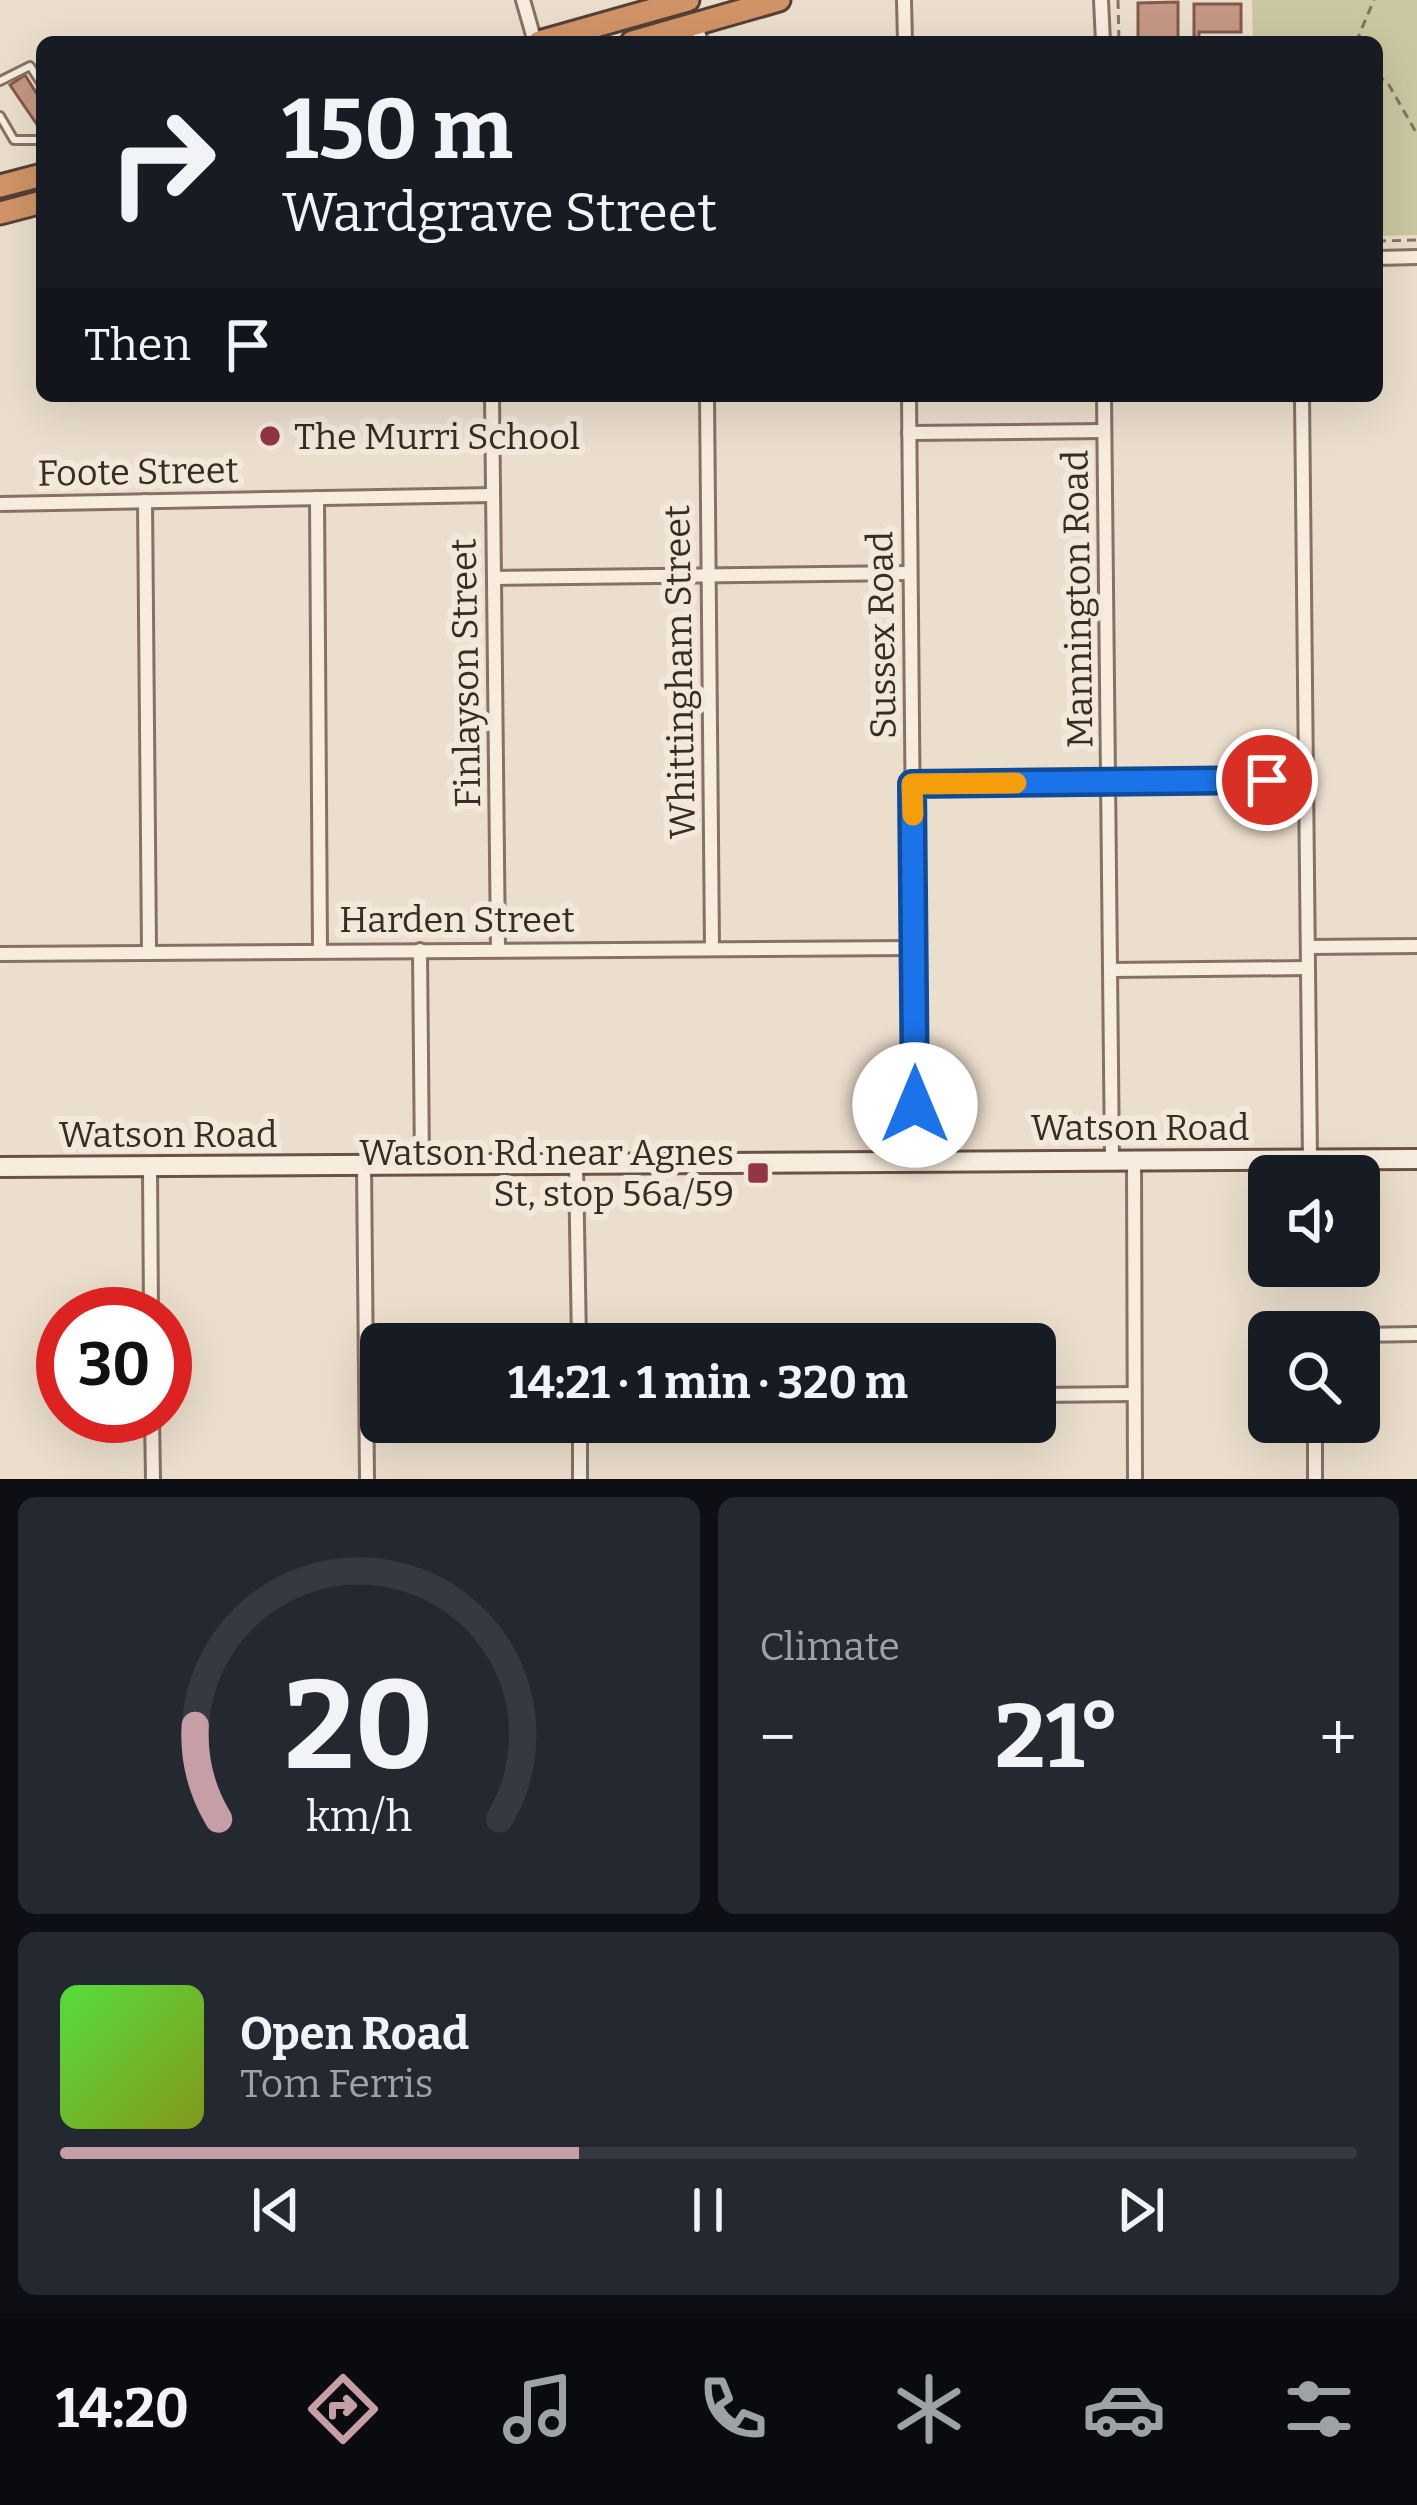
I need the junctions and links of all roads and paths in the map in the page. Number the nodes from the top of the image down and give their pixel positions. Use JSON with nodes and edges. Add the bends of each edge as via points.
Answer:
{"nodes":[{"id":1,"x":523,"y":0,"type":"edge"},
{"id":2,"x":688,"y":0,"type":"edge"},
{"id":3,"x":779,"y":0,"type":"edge"},
{"id":4,"x":904,"y":0,"type":"edge"},
{"id":5,"x":1101,"y":0,"type":"edge"},
{"id":6,"x":1118,"y":0,"type":"edge"},
{"id":7,"x":1374,"y":0,"type":"edge"},
{"id":8,"x":699,"y":33,"type":"edge"},
{"id":9,"x":535,"y":36,"type":"edge"},
{"id":10,"x":559,"y":36,"type":"edge"},
{"id":11,"x":905,"y":36,"type":"edge"},
{"id":12,"x":1103,"y":36,"type":"edge"},
{"id":13,"x":1119,"y":36,"type":"edge"},
{"id":14,"x":1358,"y":36,"type":"edge"},
{"id":15,"x":36,"y":75,"type":"edge"},
{"id":16,"x":1383,"y":80,"type":"edge"},
{"id":17,"x":0,"y":81,"type":"edge"},
{"id":18,"x":0,"y":116,"type":"edge"},
{"id":19,"x":1417,"y":134,"type":"edge"},
{"id":20,"x":36,"y":140,"type":"edge"},
{"id":21,"x":36,"y":177,"type":"edge"},
{"id":22,"x":0,"y":186,"type":"edge"},
{"id":23,"x":36,"y":204,"type":"edge"},
{"id":24,"x":0,"y":213,"type":"edge"},
{"id":25,"x":1417,"y":240,"type":"edge"},
{"id":26,"x":1383,"y":241,"type":"edge"},
{"id":27,"x":1417,"y":257,"type":"edge"},
{"id":28,"x":1383,"y":258,"type":"edge"},
{"id":29,"x":492,"y":402,"type":"edge"},
{"id":30,"x":706,"y":402,"type":"edge"},
{"id":31,"x":909,"y":402,"type":"edge"},
{"id":32,"x":1104,"y":402,"type":"edge"},
{"id":33,"x":1302,"y":402,"type":"edge"},
{"id":34,"x":1104,"y":431,"type":"junction"},
{"id":35,"x":909,"y":433,"type":"junction"},
{"id":36,"x":493,"y":495,"type":"junction"},
{"id":37,"x":317,"y":498,"type":"junction"},
{"id":38,"x":145,"y":501,"type":"junction"},
{"id":39,"x":0,"y":504,"type":"edge"},
{"id":40,"x":910,"y":573,"type":"junction"},
{"id":41,"x":708,"y":575,"type":"junction"},
{"id":42,"x":495,"y":578,"type":"junction"},
{"id":43,"x":1306,"y":780,"type":"junction"},
{"id":44,"x":1110,"y":782,"type":"junction"},
{"id":45,"x":912,"y":784,"type":"junction"},
{"id":46,"x":1417,"y":946,"type":"edge"},
{"id":47,"x":1308,"y":947,"type":"junction"},
{"id":48,"x":712,"y":948,"type":"junction"},
{"id":49,"x":914,"y":948,"type":"junction"},
{"id":50,"x":149,"y":950,"type":"junction"},
{"id":51,"x":320,"y":950,"type":"junction"},
{"id":52,"x":420,"y":950,"type":"junction"},
{"id":53,"x":499,"y":950,"type":"junction"},
{"id":54,"x":0,"y":954,"type":"edge"},
{"id":55,"x":1308,"y":968,"type":"junction"},
{"id":56,"x":1111,"y":970,"type":"junction"},
{"id":57,"x":1310,"y":1155,"type":"edge"},
{"id":58,"x":1380,"y":1159,"type":"edge"},
{"id":59,"x":1417,"y":1159,"type":"edge"},
{"id":60,"x":1112,"y":1160,"type":"junction"},
{"id":61,"x":1134,"y":1160,"type":"junction"},
{"id":62,"x":1248,"y":1160,"type":"edge"},
{"id":63,"x":916,"y":1161,"type":"junction"},
{"id":64,"x":576,"y":1164,"type":"junction"},
{"id":65,"x":422,"y":1165,"type":"junction"},
{"id":66,"x":364,"y":1166,"type":"junction"},
{"id":67,"x":0,"y":1167,"type":"edge"},
{"id":68,"x":150,"y":1168,"type":"junction"},
{"id":69,"x":151,"y":1287,"type":"edge"},
{"id":70,"x":579,"y":1323,"type":"edge"},
{"id":71,"x":1417,"y":1334,"type":"edge"},
{"id":72,"x":1380,"y":1335,"type":"edge"},
{"id":73,"x":1056,"y":1394,"type":"edge"},
{"id":74,"x":1134,"y":1394,"type":"junction"},
{"id":75,"x":152,"y":1443,"type":"edge"},
{"id":76,"x":580,"y":1443,"type":"edge"},
{"id":77,"x":1315,"y":1443,"type":"edge"},
{"id":78,"x":153,"y":1479,"type":"edge"},
{"id":79,"x":367,"y":1479,"type":"edge"},
{"id":80,"x":580,"y":1479,"type":"edge"},
{"id":81,"x":1136,"y":1479,"type":"edge"},
{"id":82,"x":1315,"y":1479,"type":"edge"}],
"edges":[{"from":1,"to":9,"type":"street"},
{"from":2,"to":10,"type":"highway"},
{"from":3,"to":8,"type":"highway"},
{"from":4,"to":11,"type":"street"},
{"from":5,"to":12,"type":"street"},
{"from":6,"to":13,"type":"path"},
{"from":7,"to":14,"type":"path"},
{"from":15,"to":17,"type":"lane","via":[[30,66]]},
{"from":16,"to":19,"type":"path"},
{"from":18,"to":20,"type":"lane","via":[[14,140]]},
{"from":21,"to":22,"type":"highway"},
{"from":23,"to":24,"type":"highway"},
{"from":25,"to":26,"type":"path"},
{"from":27,"to":28,"type":"street"},
{"from":29,"to":36,"type":"street","name":"Finlayson Street"},
{"from":30,"to":41,"type":"street","name":"Whittingham Street"},
{"from":31,"to":35,"type":"street","name":"Sussex Road"},
{"from":32,"to":34,"type":"street","name":"Mannington Road"},
{"from":33,"to":43,"type":"street"},
{"from":34,"to":35,"type":"street"},
{"from":34,"to":44,"type":"street","name":"Mannington Road"},
{"from":35,"to":40,"type":"street","name":"Sussex Road"},
{"from":36,"to":37,"type":"street","name":"Foote Street"},
{"from":36,"to":42,"type":"street","name":"Finlayson Street"},
{"from":37,"to":38,"type":"street","name":"Foote Street"},
{"from":37,"to":51,"type":"street"},
{"from":38,"to":39,"type":"street","name":"Foote Street"},
{"from":38,"to":50,"type":"street"},
{"from":40,"to":41,"type":"street"},
{"from":40,"to":45,"type":"street","name":"Sussex Road"},
{"from":41,"to":42,"type":"street"},
{"from":41,"to":48,"type":"street","name":"Whittingham Street"},
{"from":42,"to":53,"type":"street","name":"Finlayson Street"},
{"from":43,"to":44,"type":"street"},
{"from":43,"to":47,"type":"street"},
{"from":44,"to":45,"type":"street"},
{"from":44,"to":56,"type":"street","name":"Mannington Road"},
{"from":45,"to":49,"type":"street","name":"Sussex Road"},
{"from":46,"to":47,"type":"street"},
{"from":47,"to":55,"type":"street"},
{"from":48,"to":49,"type":"street","name":"Harden Street"},
{"from":48,"to":53,"type":"street","name":"Harden Street"},
{"from":49,"to":63,"type":"street","name":"Sussex Road"},
{"from":50,"to":51,"type":"street","name":"Harden Street"},
{"from":50,"to":54,"type":"street","name":"Harden Street"},
{"from":51,"to":52,"type":"street","name":"Harden Street"},
{"from":52,"to":53,"type":"street","name":"Harden Street"},
{"from":52,"to":65,"type":"street"},
{"from":55,"to":56,"type":"street"},
{"from":55,"to":57,"type":"street"},
{"from":56,"to":60,"type":"street","name":"Mannington Road"},
{"from":58,"to":59,"type":"street","name":"Watson Road"},
{"from":60,"to":61,"type":"street","name":"Watson Road"},
{"from":60,"to":63,"type":"street","name":"Watson Road"},
{"from":61,"to":62,"type":"street","name":"Watson Road"},
{"from":61,"to":74,"type":"street"},
{"from":63,"to":64,"type":"street","name":"Watson Road"},
{"from":64,"to":65,"type":"street","name":"Watson Road"},
{"from":64,"to":70,"type":"street"},
{"from":65,"to":66,"type":"street","name":"Watson Road"},
{"from":66,"to":68,"type":"street","name":"Watson Road"},
{"from":66,"to":79,"type":"street"},
{"from":67,"to":68,"type":"street","name":"Watson Road"},
{"from":68,"to":69,"type":"street"},
{"from":71,"to":72,"type":"street"},
{"from":73,"to":74,"type":"street"},
{"from":74,"to":81,"type":"street"},
{"from":75,"to":78,"type":"street"},
{"from":76,"to":80,"type":"street"},
{"from":77,"to":82,"type":"street"}]}
